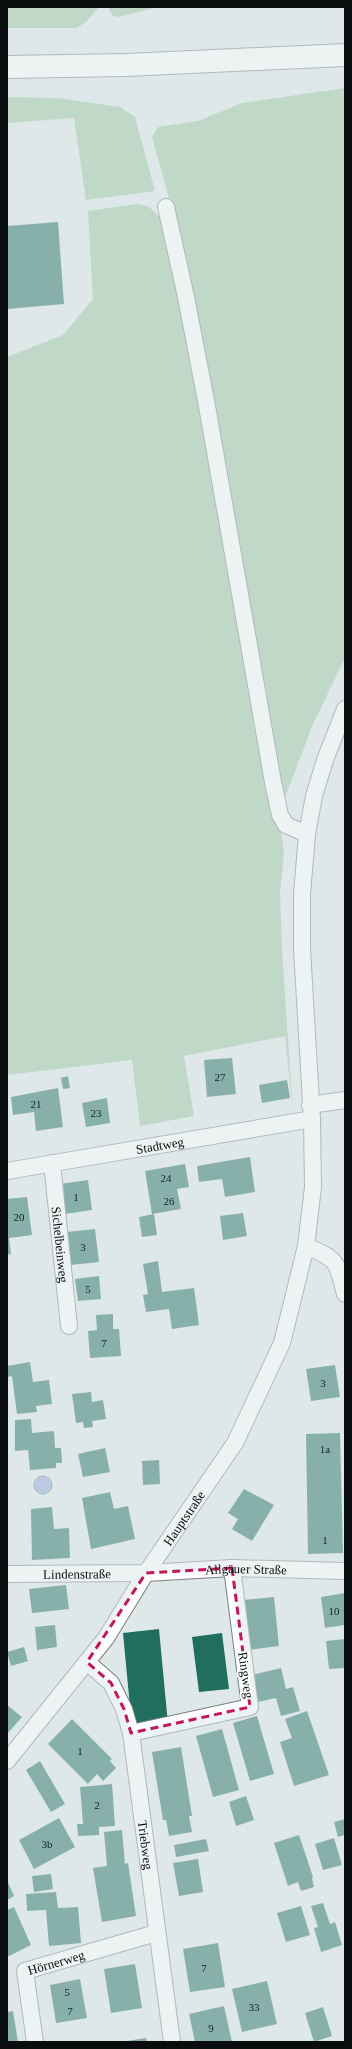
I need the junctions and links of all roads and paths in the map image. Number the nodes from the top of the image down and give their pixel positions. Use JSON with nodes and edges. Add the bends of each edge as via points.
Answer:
{"nodes":[{"id":1,"x":345,"y":55,"type":"edge"},
{"id":2,"x":7,"y":67,"type":"edge"},
{"id":3,"x":166,"y":207,"type":"dead end"},
{"id":4,"x":343,"y":716,"type":"edge"},
{"id":5,"x":307,"y":834,"type":"junction"},
{"id":6,"x":345,"y":1100,"type":"edge"},
{"id":7,"x":311,"y":1112,"type":"junction"},
{"id":8,"x":52,"y":1163,"type":"junction"},
{"id":9,"x":7,"y":1171,"type":"edge"},
{"id":10,"x":306,"y":1246,"type":"junction"},
{"id":11,"x":345,"y":1294,"type":"edge"},
{"id":12,"x":69,"y":1326,"type":"dead end"},
{"id":13,"x":232,"y":1568,"type":"junction"},
{"id":14,"x":345,"y":1571,"type":"edge"},
{"id":15,"x":7,"y":1574,"type":"edge"},
{"id":16,"x":146,"y":1574,"type":"junction"},
{"id":17,"x":86,"y":1662,"type":"junction"},
{"id":18,"x":131,"y":1734,"type":"junction"},
{"id":19,"x":7,"y":1761,"type":"edge"},
{"id":20,"x":156,"y":1933,"type":"junction"},
{"id":21,"x":36,"y":2042,"type":"edge"},
{"id":22,"x":172,"y":2042,"type":"edge"}],
"edges":[{"from":1,"to":2,"type":"main road","via":[[158,64]]},
{"from":3,"to":5,"type":"street","via":[[207,406],[280,815],[286,825]]},
{"from":4,"to":5,"type":"street","name":"Hauptstraße","via":[[318,782]]},
{"from":5,"to":7,"type":"street","name":"Hauptstraße","via":[[302,894],[302,949]]},
{"from":6,"to":7,"type":"street","name":"Stadtweg"},
{"from":7,"to":8,"type":"street","name":"Stadtweg"},
{"from":7,"to":10,"type":"street","name":"Hauptstraße","via":[[313,1187]]},
{"from":8,"to":9,"type":"street","name":"Stadtweg"},
{"from":8,"to":12,"type":"street","name":"Sichelbeinweg"},
{"from":10,"to":11,"type":"street","via":[[328,1255],[338,1265]]},
{"from":10,"to":16,"type":"street","name":"Hauptstraße","via":[[282,1343],[235,1443]]},
{"from":13,"to":14,"type":"street","name":"Allgäuer Straße"},
{"from":13,"to":16,"type":"street","name":"Allgäuer Straße"},
{"from":13,"to":18,"type":"street","name":"Ringweg","via":[[250,1707]]},
{"from":15,"to":16,"type":"street","name":"Lindenstraße"},
{"from":16,"to":17,"type":"street","name":"Hauptstraße","via":[[106,1638]]},
{"from":17,"to":18,"type":"street","name":"Triebweg","via":[[111,1683],[124,1709]]},
{"from":17,"to":19,"type":"street","name":"Hauptstraße"},
{"from":18,"to":20,"type":"street","name":"Triebweg"},
{"from":20,"to":21,"type":"street","name":"Hörnerweg","via":[[25,1971]]},
{"from":20,"to":22,"type":"street","name":"Triebweg"}]}
